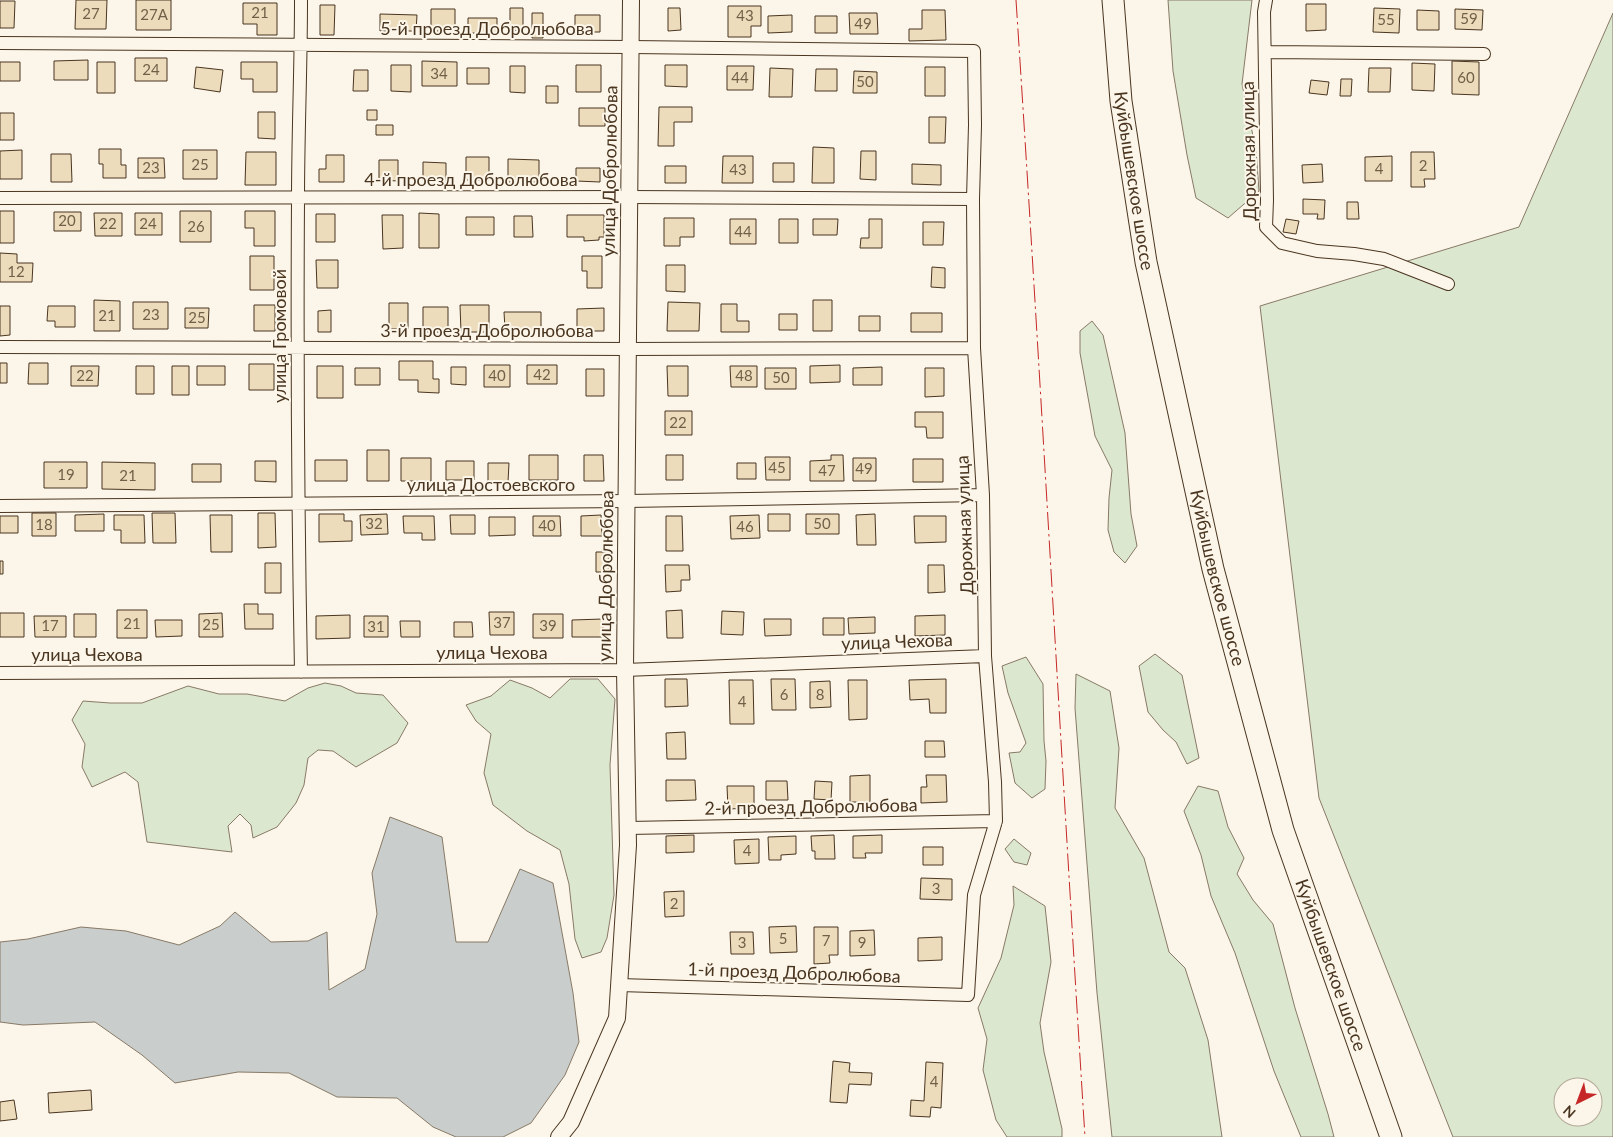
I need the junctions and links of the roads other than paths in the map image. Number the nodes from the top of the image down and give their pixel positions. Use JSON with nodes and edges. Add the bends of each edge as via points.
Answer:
{"nodes":[{"id":1,"x":300,"y":0,"type":"edge"},
{"id":2,"x":632,"y":0,"type":"edge"},
{"id":3,"x":1113,"y":0,"type":"edge"},
{"id":4,"x":1266,"y":0,"type":"edge"},
{"id":5,"x":0,"y":43,"type":"edge"},
{"id":6,"x":301,"y":45,"type":"junction"},
{"id":7,"x":631,"y":47,"type":"junction"},
{"id":8,"x":974,"y":51,"type":"joint"},
{"id":9,"x":1265,"y":52,"type":"junction"},
{"id":10,"x":1484,"y":54,"type":"dead end"},
{"id":11,"x":630,"y":197,"type":"junction"},
{"id":12,"x":0,"y":198,"type":"edge"},
{"id":13,"x":298,"y":198,"type":"junction"},
{"id":14,"x":973,"y":199,"type":"junction"},
{"id":15,"x":1448,"y":284,"type":"dead end"},
{"id":16,"x":0,"y":347,"type":"edge"},
{"id":17,"x":298,"y":348,"type":"junction"},
{"id":18,"x":974,"y":348,"type":"junction"},
{"id":19,"x":628,"y":349,"type":"junction"},
{"id":20,"x":983,"y":495,"type":"junction"},
{"id":21,"x":626,"y":501,"type":"junction"},
{"id":22,"x":298,"y":504,"type":"junction"},
{"id":23,"x":0,"y":506,"type":"edge"},
{"id":24,"x":985,"y":656,"type":"junction"},
{"id":25,"x":625,"y":670,"type":"junction"},
{"id":26,"x":301,"y":672,"type":"junction"},
{"id":27,"x":0,"y":673,"type":"edge"},
{"id":28,"x":996,"y":821,"type":"junction"},
{"id":29,"x":628,"y":828,"type":"junction"},
{"id":30,"x":619,"y":985,"type":"junction"},
{"id":31,"x":968,"y":995,"type":"joint"},
{"id":32,"x":559,"y":1137,"type":"edge"},
{"id":33,"x":1391,"y":1137,"type":"edge"}],
"edges":[{"from":1,"to":6,"type":"street","name":"улица Громовой"},
{"from":2,"to":7,"type":"street","name":"улица Добролюбова"},
{"from":3,"to":33,"type":"highway","name":"Куйбышевское шоссе","via":[[1122,101],[1146,262],[1213,569],[1283,830]]},
{"from":4,"to":9,"type":"street","name":"Дорожная улица"},
{"from":5,"to":6,"type":"street","name":"5-й проезд Добролюбова"},
{"from":6,"to":7,"type":"street","name":"5-й проезд Добролюбова"},
{"from":6,"to":13,"type":"street","name":"улица Громовой"},
{"from":7,"to":8,"type":"street","name":"5-й проезд Добролюбова"},
{"from":7,"to":11,"type":"street","name":"улица Добролюбова"},
{"from":8,"to":14,"type":"street","name":"Дорожная улица"},
{"from":9,"to":10,"type":"street"},
{"from":9,"to":15,"type":"street","name":"Дорожная улица","via":[[1266,227],[1282,243],[1384,259]]},
{"from":11,"to":13,"type":"street","name":"4-й проезд Добролюбова"},
{"from":11,"to":14,"type":"street","name":"4-й проезд Добролюбова"},
{"from":11,"to":19,"type":"street","name":"улица Добролюбова"},
{"from":12,"to":13,"type":"street","name":"4-й проезд Добролюбова"},
{"from":13,"to":17,"type":"street","name":"улица Громовой"},
{"from":14,"to":18,"type":"street","name":"Дорожная улица"},
{"from":16,"to":17,"type":"street","name":"3-й проезд Добролюбова"},
{"from":17,"to":19,"type":"street","name":"3-й проезд Добролюбова"},
{"from":17,"to":22,"type":"street","name":"улица Громовой"},
{"from":18,"to":19,"type":"street","name":"3-й проезд Добролюбова"},
{"from":18,"to":20,"type":"street","name":"Дорожная улица"},
{"from":19,"to":21,"type":"street","name":"улица Добролюбова"},
{"from":20,"to":21,"type":"street","name":"улица Достоевского"},
{"from":20,"to":24,"type":"street","name":"Дорожная улица"},
{"from":21,"to":22,"type":"street","name":"улица Достоевского"},
{"from":21,"to":25,"type":"street","name":"улица Добролюбова"},
{"from":22,"to":23,"type":"street","name":"улица Достоевского"},
{"from":22,"to":26,"type":"street","name":"улица Громовой"},
{"from":24,"to":25,"type":"street","name":"улица Чехова"},
{"from":24,"to":28,"type":"street","name":"Дорожная улица"},
{"from":25,"to":26,"type":"street","name":"улица Чехова"},
{"from":25,"to":29,"type":"street","name":"улица Добролюбова"},
{"from":26,"to":27,"type":"street","name":"улица Чехова"},
{"from":28,"to":29,"type":"street","name":"2-й проезд Добролюбова"},
{"from":28,"to":31,"type":"street","name":"Дорожная улица","via":[[974,895]]},
{"from":29,"to":30,"type":"street","name":"улица Добролюбова"},
{"from":30,"to":31,"type":"street","name":"1-й проезд Добролюбова"},
{"from":30,"to":32,"type":"street","name":"улица Добролюбова","via":[[617,1018],[571,1122]]}]}
